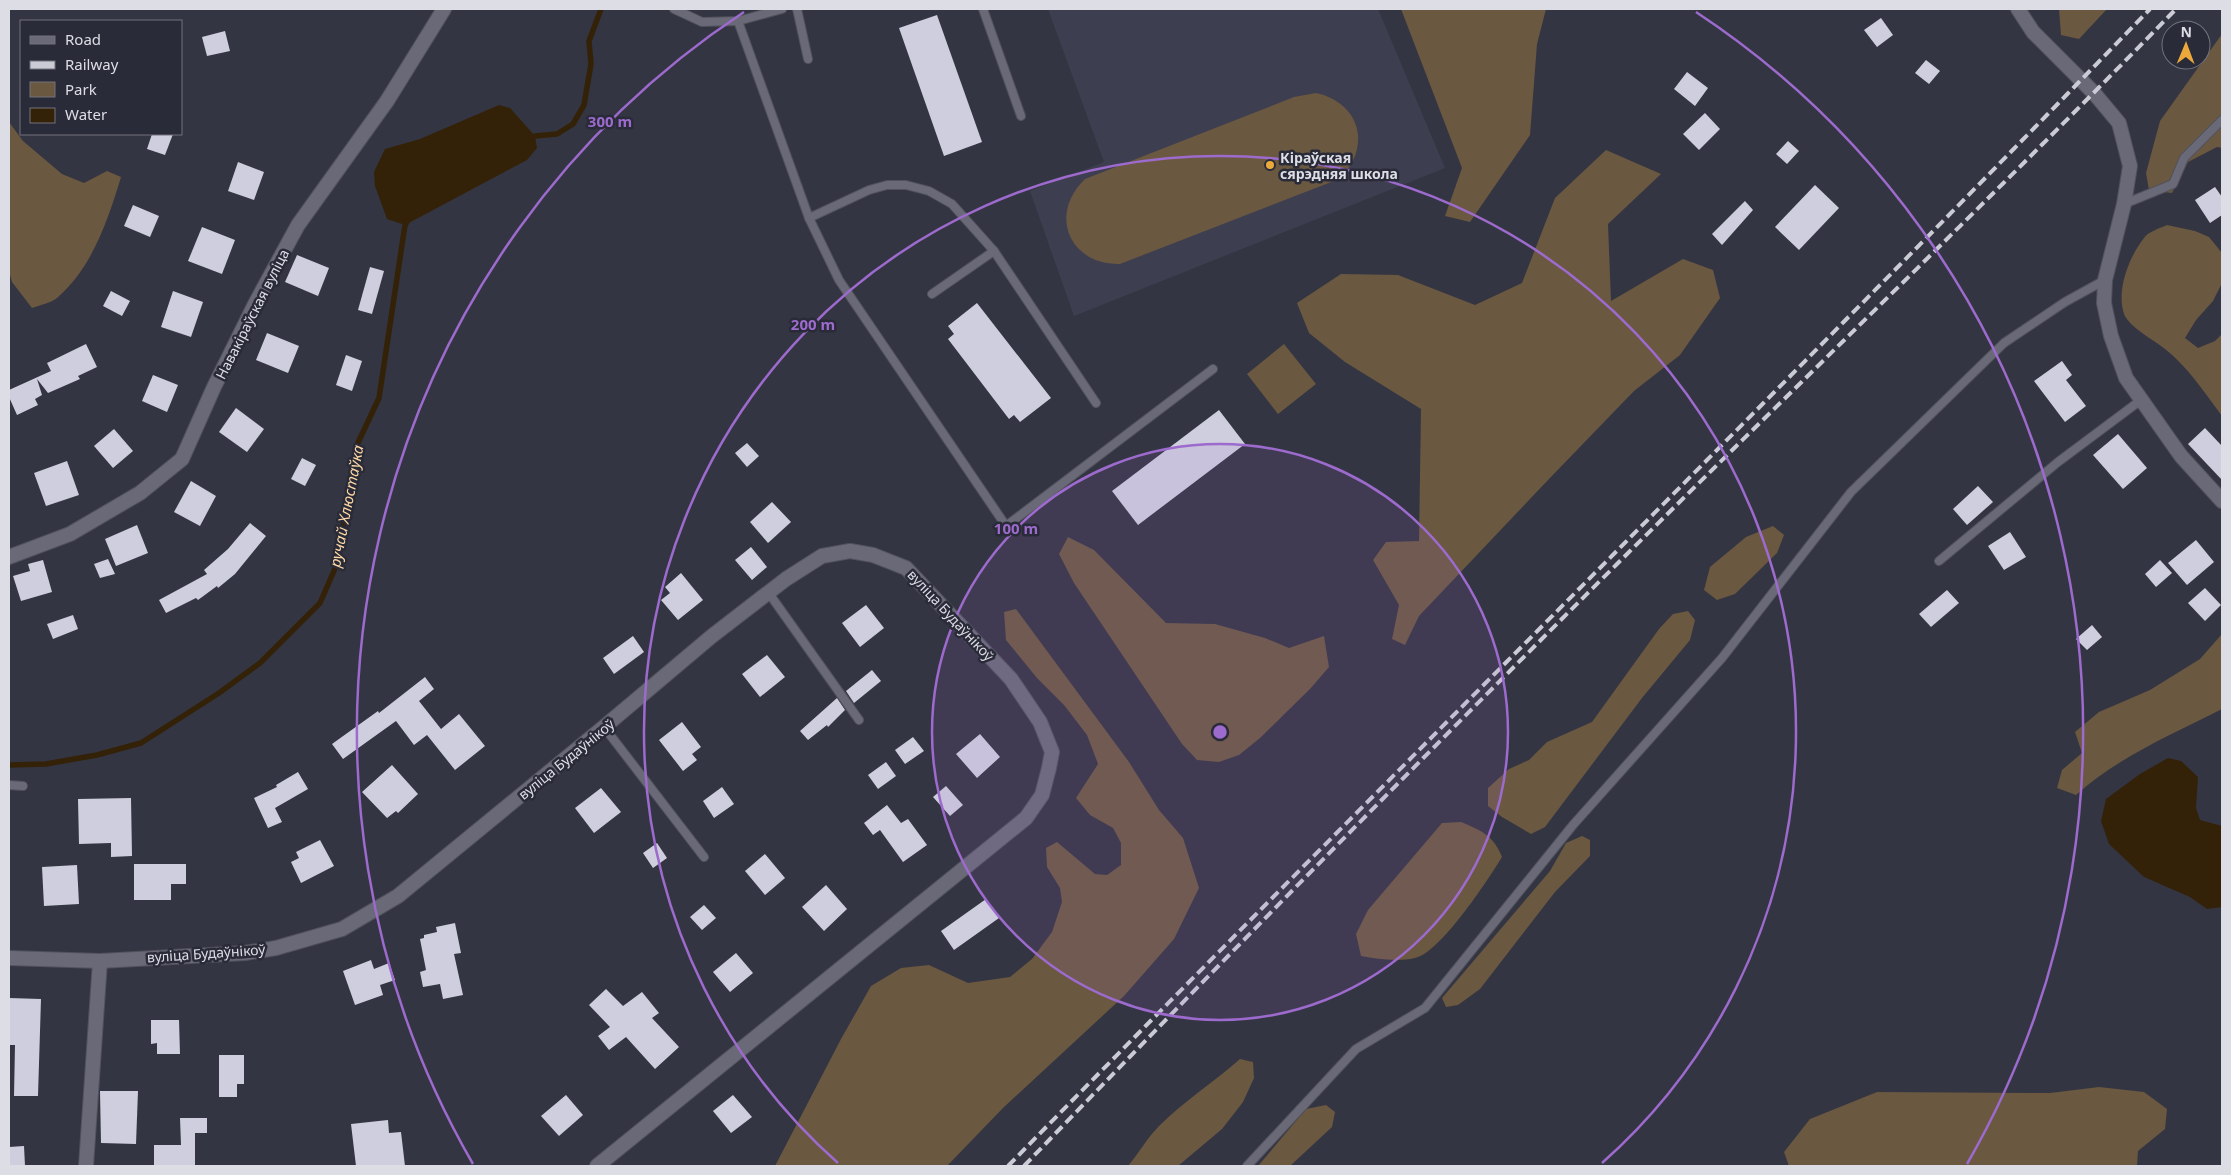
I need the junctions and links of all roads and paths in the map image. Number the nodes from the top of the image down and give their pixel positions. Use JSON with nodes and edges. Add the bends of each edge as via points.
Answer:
{"nodes":[{"id":1,"x":444,"y":9,"type":"edge"},
{"id":2,"x":674,"y":9,"type":"edge"},
{"id":3,"x":782,"y":9,"type":"edge"},
{"id":4,"x":797,"y":9,"type":"edge"},
{"id":5,"x":983,"y":9,"type":"edge"},
{"id":6,"x":2018,"y":9,"type":"edge"},
{"id":7,"x":738,"y":21,"type":"junction"},
{"id":8,"x":808,"y":59,"type":"dead end"},
{"id":9,"x":1021,"y":116,"type":"dead end"},
{"id":10,"x":2222,"y":120,"type":"edge"},
{"id":11,"x":2124,"y":204,"type":"junction"},
{"id":12,"x":809,"y":218,"type":"junction"},
{"id":13,"x":994,"y":251,"type":"junction"},
{"id":14,"x":2105,"y":280,"type":"junction"},
{"id":15,"x":932,"y":294,"type":"dead end"},
{"id":16,"x":1213,"y":369,"type":"dead end"},
{"id":17,"x":2141,"y":400,"type":"junction"},
{"id":18,"x":1096,"y":403,"type":"dead end"},
{"id":19,"x":2222,"y":502,"type":"edge"},
{"id":20,"x":9,"y":557,"type":"edge"},
{"id":21,"x":1939,"y":561,"type":"dead end"},
{"id":22,"x":768,"y":592,"type":"junction"},
{"id":23,"x":859,"y":720,"type":"dead end"},
{"id":24,"x":604,"y":727,"type":"junction"},
{"id":25,"x":9,"y":785,"type":"edge"},
{"id":26,"x":23,"y":786,"type":"dead end"},
{"id":27,"x":704,"y":857,"type":"dead end"},
{"id":28,"x":9,"y":958,"type":"edge"},
{"id":29,"x":100,"y":961,"type":"junction"},
{"id":30,"x":86,"y":1166,"type":"edge"},
{"id":31,"x":597,"y":1166,"type":"edge"},
{"id":32,"x":1247,"y":1166,"type":"edge"}],
"edges":[{"from":1,"to":20,"type":"street","name":"Навакіраўская вуліца","via":[[387,101],[298,225],[214,387],[182,459],[140,493],[70,534]]},
{"from":2,"to":7,"type":"lane","via":[[702,22]]},
{"from":3,"to":7,"type":"lane"},
{"from":4,"to":8,"type":"lane"},
{"from":5,"to":9,"type":"lane"},
{"from":6,"to":11,"type":"street","via":[[2033,32],[2119,122],[2130,166]]},
{"from":7,"to":12,"type":"lane"},
{"from":10,"to":11,"type":"lane","via":[[2184,158],[2172,184]]},
{"from":11,"to":14,"type":"street"},
{"from":12,"to":13,"type":"lane","via":[[869,190],[887,185],[906,185],[929,190],[952,204]]},
{"from":12,"to":16,"type":"lane","via":[[839,280],[1006,526]]},
{"from":13,"to":15,"type":"lane"},
{"from":13,"to":18,"type":"lane"},
{"from":14,"to":17,"type":"street","via":[[2104,303],[2111,336],[2126,378]]},
{"from":14,"to":32,"type":"lane","via":[[2065,302],[2004,343],[1851,492],[1722,658],[1573,825],[1425,1008],[1356,1048]]},
{"from":17,"to":19,"type":"street","via":[[2181,456]]},
{"from":17,"to":21,"type":"lane","via":[[2058,462]]},
{"from":22,"to":23,"type":"lane"},
{"from":22,"to":24,"type":"street","name":"вуліца Будаўнікоў"},
{"from":22,"to":31,"type":"street","name":"вуліца Будаўнікоў","via":[[822,556],[850,551],[873,555],[906,568],[1011,679],[1040,722],[1052,752],[1042,795],[1026,818]]},
{"from":24,"to":27,"type":"lane"},
{"from":24,"to":29,"type":"street","name":"вуліца Будаўнікоў","via":[[398,896],[342,929],[276,948]]},
{"from":25,"to":26,"type":"lane"},
{"from":28,"to":29,"type":"street","name":"вуліца Будаўнікоў"},
{"from":29,"to":30,"type":"street"}]}
